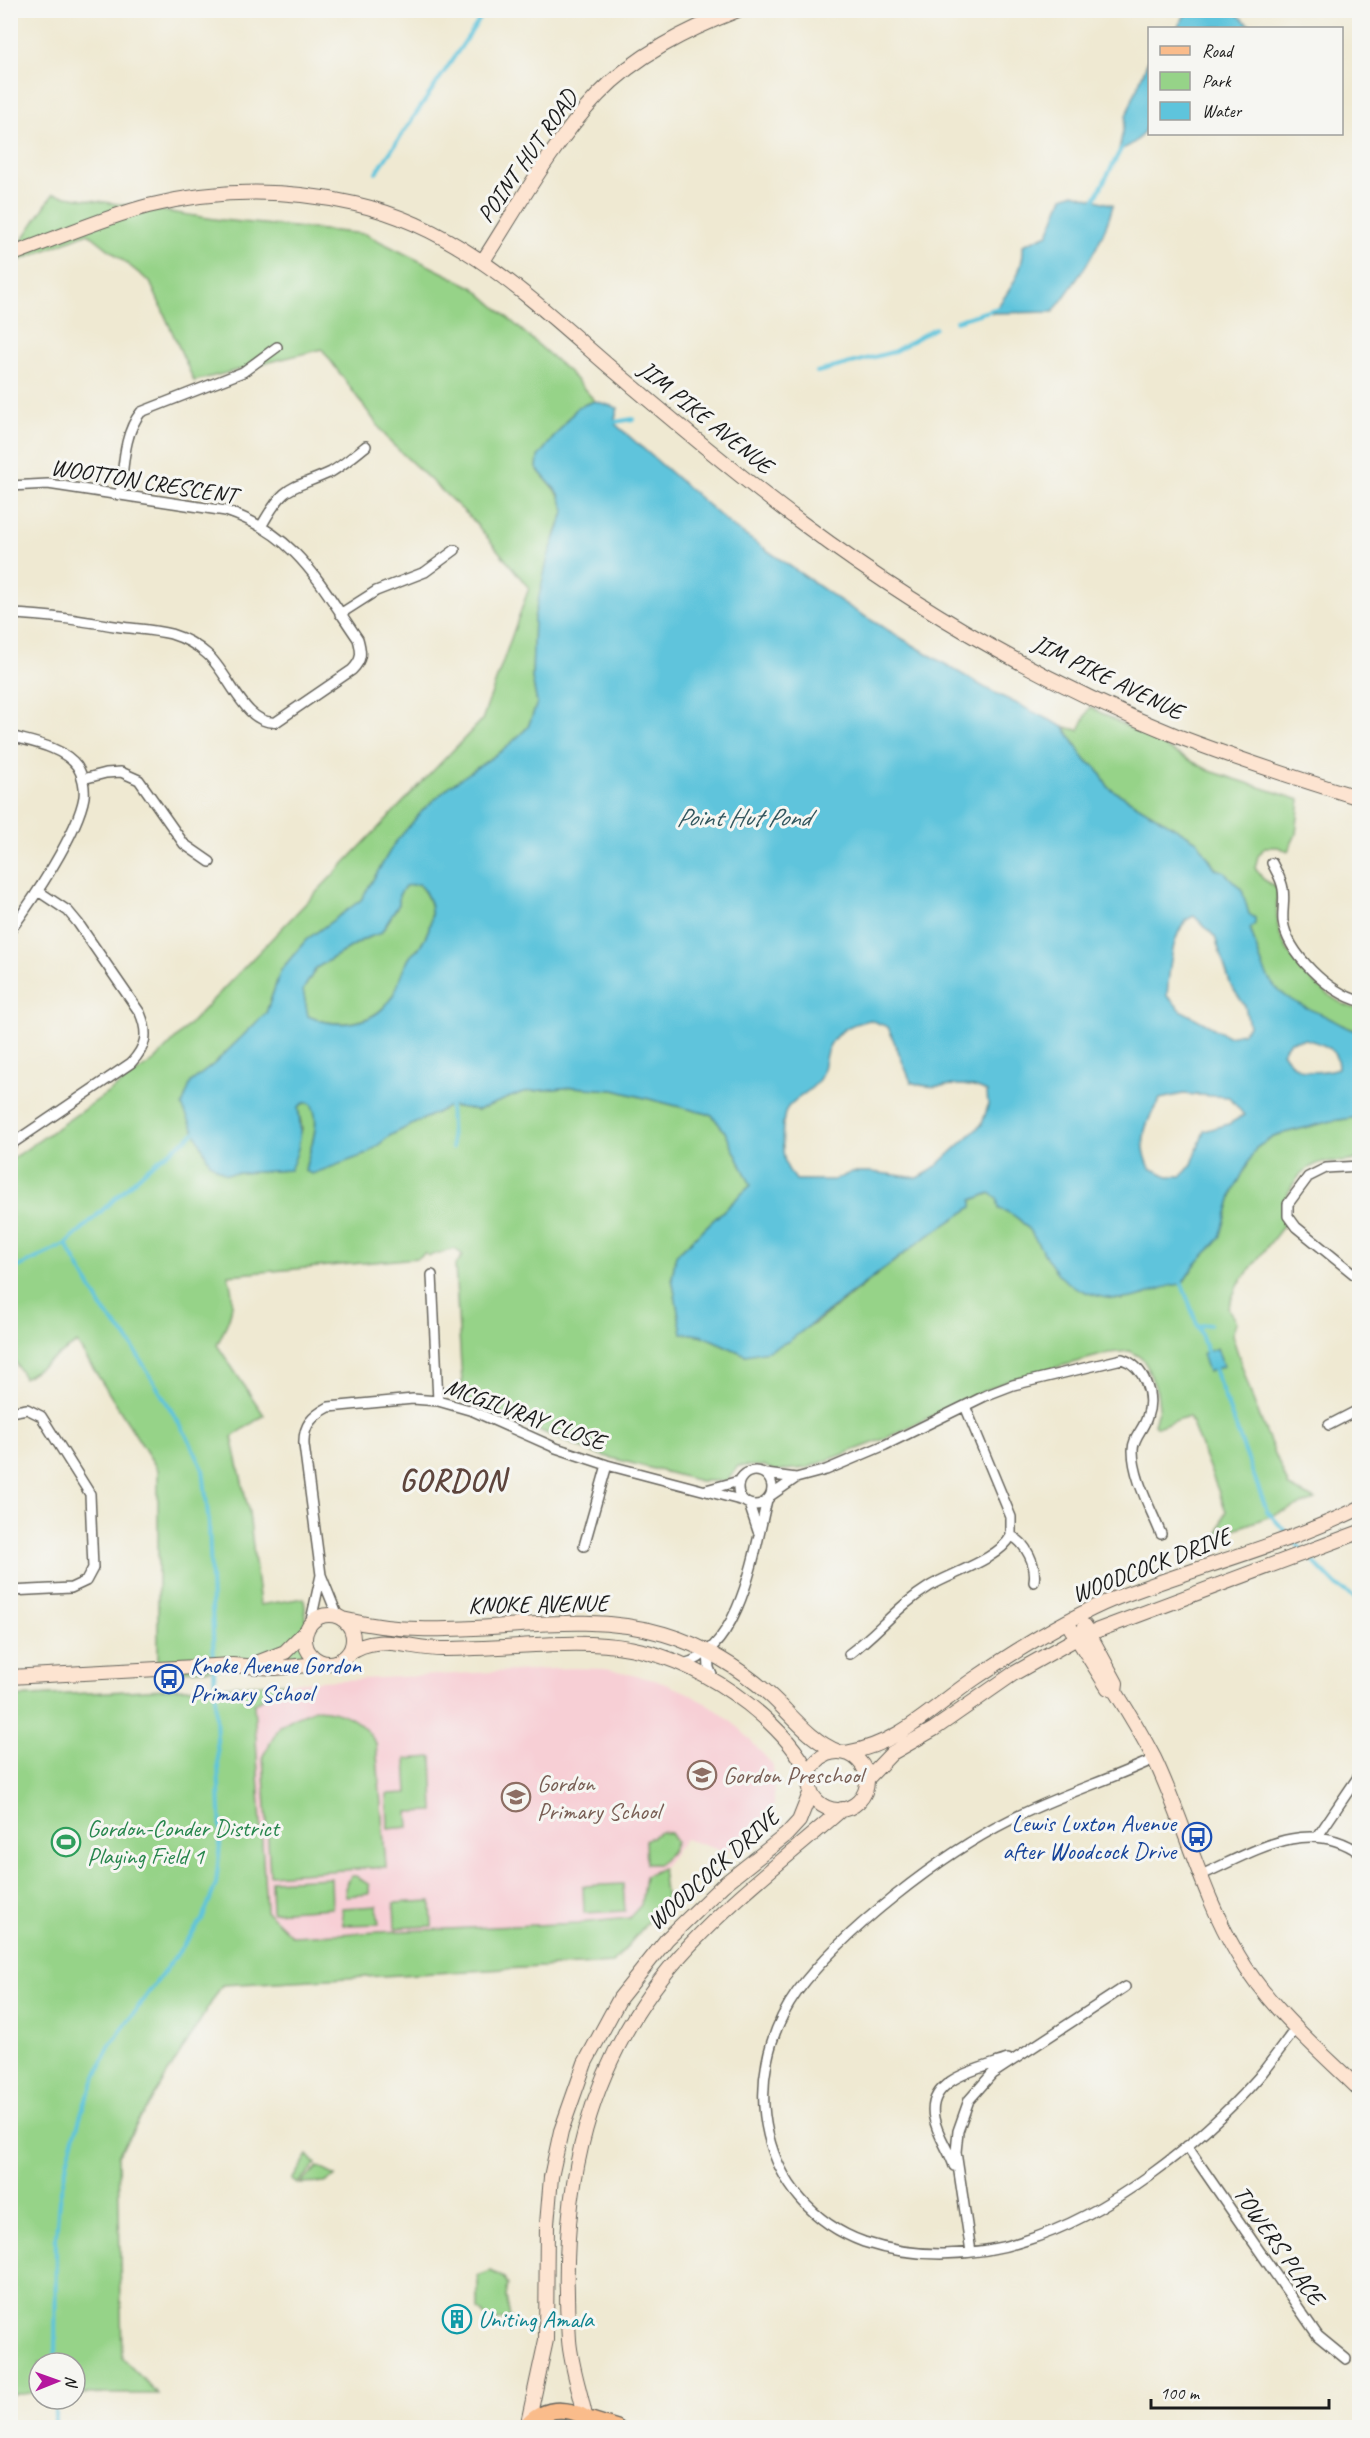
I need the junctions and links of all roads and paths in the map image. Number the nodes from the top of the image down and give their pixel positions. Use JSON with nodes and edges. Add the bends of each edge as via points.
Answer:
{"nodes":[{"id":1,"x":738,"y":10,"type":"edge"},
{"id":2,"x":10,"y":255,"type":"edge"},
{"id":3,"x":483,"y":261,"type":"junction"},
{"id":4,"x":277,"y":347,"type":"dead end"},
{"id":5,"x":366,"y":446,"type":"dead end"},
{"id":6,"x":10,"y":486,"type":"edge"},
{"id":7,"x":120,"y":494,"type":"junction"},
{"id":8,"x":262,"y":525,"type":"junction"},
{"id":9,"x":454,"y":549,"type":"dead end"},
{"id":10,"x":10,"y":614,"type":"edge"},
{"id":11,"x":340,"y":614,"type":"junction"},
{"id":12,"x":10,"y":736,"type":"edge"},
{"id":13,"x":83,"y":779,"type":"junction"},
{"id":14,"x":1359,"y":798,"type":"edge"},
{"id":15,"x":210,"y":862,"type":"dead end"},
{"id":16,"x":1272,"y":863,"type":"dead end"},
{"id":17,"x":38,"y":891,"type":"junction"},
{"id":18,"x":10,"y":931,"type":"edge"},
{"id":19,"x":1359,"y":1001,"type":"edge"},
{"id":20,"x":10,"y":1145,"type":"edge"},
{"id":21,"x":1359,"y":1166,"type":"edge"},
{"id":22,"x":432,"y":1275,"type":"dead end"},
{"id":23,"x":1359,"y":1279,"type":"edge"},
{"id":24,"x":438,"y":1401,"type":"junction"},
{"id":25,"x":965,"y":1406,"type":"junction"},
{"id":26,"x":1359,"y":1409,"type":"edge"},
{"id":27,"x":10,"y":1412,"type":"edge"},
{"id":28,"x":1329,"y":1425,"type":"dead end"},
{"id":29,"x":607,"y":1465,"type":"junction"},
{"id":30,"x":766,"y":1474,"type":"junction"},
{"id":31,"x":796,"y":1478,"type":"junction"},
{"id":32,"x":739,"y":1481,"type":"junction"},
{"id":33,"x":706,"y":1490,"type":"junction"},
{"id":34,"x":769,"y":1498,"type":"junction"},
{"id":35,"x":746,"y":1502,"type":"junction"},
{"id":36,"x":1359,"y":1508,"type":"edge"},
{"id":37,"x":1359,"y":1532,"type":"edge"},
{"id":38,"x":759,"y":1534,"type":"junction"},
{"id":39,"x":1161,"y":1534,"type":"dead end"},
{"id":40,"x":1011,"y":1536,"type":"junction"},
{"id":41,"x":584,"y":1546,"type":"dead end"},
{"id":42,"x":321,"y":1575,"type":"junction"},
{"id":43,"x":1034,"y":1582,"type":"dead end"},
{"id":44,"x":10,"y":1591,"type":"edge"},
{"id":45,"x":340,"y":1618,"type":"junction"},
{"id":46,"x":1073,"y":1619,"type":"junction"},
{"id":47,"x":309,"y":1627,"type":"junction"},
{"id":48,"x":1082,"y":1635,"type":"junction"},
{"id":49,"x":708,"y":1652,"type":"junction"},
{"id":50,"x":348,"y":1654,"type":"junction"},
{"id":51,"x":849,"y":1654,"type":"dead end"},
{"id":52,"x":330,"y":1663,"type":"junction"},
{"id":53,"x":252,"y":1664,"type":"junction"},
{"id":54,"x":683,"y":1664,"type":"junction"},
{"id":55,"x":10,"y":1677,"type":"edge"},
{"id":56,"x":714,"y":1680,"type":"junction"},
{"id":57,"x":843,"y":1752,"type":"junction"},
{"id":58,"x":1154,"y":1759,"type":"junction"},
{"id":59,"x":1359,"y":1774,"type":"edge"},
{"id":60,"x":810,"y":1776,"type":"junction"},
{"id":61,"x":867,"y":1779,"type":"junction"},
{"id":62,"x":811,"y":1791,"type":"junction"},
{"id":63,"x":842,"y":1809,"type":"junction"},
{"id":64,"x":1318,"y":1836,"type":"junction"},
{"id":65,"x":1359,"y":1853,"type":"edge"},
{"id":66,"x":1199,"y":1876,"type":"junction"},
{"id":67,"x":1125,"y":1987,"type":"dead end"},
{"id":68,"x":1296,"y":2028,"type":"junction"},
{"id":69,"x":1035,"y":2045,"type":"junction"},
{"id":70,"x":1359,"y":2090,"type":"edge"},
{"id":71,"x":1187,"y":2146,"type":"junction"},
{"id":72,"x":963,"y":2200,"type":"junction"},
{"id":73,"x":970,"y":2252,"type":"junction"},
{"id":74,"x":1346,"y":2360,"type":"dead end"},
{"id":75,"x":590,"y":2421,"type":"edge"},
{"id":76,"x":527,"y":2425,"type":"edge"},
{"id":77,"x":617,"y":2427,"type":"edge"}],
"edges":[{"from":1,"to":3,"type":"street","name":"POINT HUT ROAD","via":[[663,44],[598,95],[563,136]]},
{"from":2,"to":3,"type":"street","name":"JIM PIKE AVENUE","via":[[144,207],[228,193],[270,192],[375,209],[432,231]]},
{"from":3,"to":14,"type":"street","name":"JIM PIKE AVENUE","via":[[520,288],[733,470],[841,551],[915,600],[1035,668],[1148,723]]},
{"from":4,"to":7,"type":"street","via":[[243,372],[141,412],[129,435]]},
{"from":5,"to":8,"type":"street","via":[[332,471],[291,487],[281,495]]},
{"from":6,"to":7,"type":"street","name":"WOOTTON CRESCENT","via":[[48,484]]},
{"from":7,"to":8,"type":"street","name":"WOOTTON CRESCENT","via":[[226,511]]},
{"from":8,"to":11,"type":"street","name":"WOOTTON CRESCENT","via":[[294,549]]},
{"from":9,"to":11,"type":"street","via":[[425,572],[376,591]]},
{"from":10,"to":11,"type":"street","name":"WOOTTON CRESCENT","via":[[44,615],[171,634],[191,642],[208,654],[254,718],[269,723],[276,722],[360,662],[358,639]]},
{"from":12,"to":13,"type":"street","via":[[67,756]]},
{"from":13,"to":15,"type":"street","via":[[121,772],[139,780],[184,844]]},
{"from":13,"to":17,"type":"street","via":[[81,810]]},
{"from":16,"to":19,"type":"street","via":[[1283,888],[1283,921],[1292,945],[1330,988]]},
{"from":17,"to":18,"type":"street"},
{"from":17,"to":20,"type":"street","via":[[68,911],[78,923],[140,1014],[146,1033],[141,1052],[131,1063]]},
{"from":21,"to":23,"type":"street","via":[[1326,1168],[1308,1177],[1288,1204],[1288,1216]]},
{"from":22,"to":24,"type":"street"},
{"from":24,"to":29,"type":"street","name":"MCGILVRAY CLOSE"},
{"from":24,"to":42,"type":"street","name":"MCGILVRAY CLOSE","via":[[413,1398],[336,1405],[317,1413],[308,1422],[303,1433],[304,1445]]},
{"from":25,"to":31,"type":"street","via":[[826,1470]]},
{"from":25,"to":39,"type":"street","via":[[1013,1385],[1111,1360],[1132,1363],[1143,1377],[1150,1401],[1147,1417],[1135,1439],[1135,1465]]},
{"from":25,"to":40,"type":"street","via":[[1011,1517]]},
{"from":26,"to":28,"type":"street"},
{"from":27,"to":44,"type":"street","via":[[27,1409],[41,1416],[90,1494],[93,1568],[86,1581],[71,1588]]},
{"from":29,"to":33,"type":"street","name":"MCGILVRAY CLOSE"},
{"from":29,"to":41,"type":"street"},
{"from":30,"to":31,"type":"street"},
{"from":30,"to":32,"type":"street","via":[[752,1470]]},
{"from":30,"to":34,"type":"street","via":[[771,1481]]},
{"from":31,"to":34,"type":"street"},
{"from":32,"to":33,"type":"street","name":"MCGILVRAY CLOSE"},
{"from":32,"to":35,"type":"street","via":[[739,1494]]},
{"from":33,"to":35,"type":"street","name":"MCGILVRAY CLOSE"},
{"from":34,"to":35,"type":"street","via":[[759,1504]]},
{"from":34,"to":38,"type":"street"},
{"from":35,"to":38,"type":"street"},
{"from":36,"to":46,"type":"street","name":"WOODCOCK DRIVE","via":[[1114,1599]]},
{"from":37,"to":48,"type":"street","name":"WOODCOCK DRIVE"},
{"from":38,"to":49,"type":"street","via":[[748,1583]]},
{"from":40,"to":43,"type":"street","via":[[1024,1544],[1034,1570]]},
{"from":40,"to":51,"type":"street","via":[[999,1550],[907,1600],[868,1641]]},
{"from":42,"to":45,"type":"street","name":"MCGILVRAY CLOSE"},
{"from":42,"to":47,"type":"street","name":"MCGILVRAY CLOSE"},
{"from":45,"to":47,"type":"street","via":[[320,1617]]},
{"from":45,"to":49,"type":"street","name":"KNOKE AVENUE","via":[[421,1630],[614,1623],[663,1634]]},
{"from":45,"to":50,"type":"street","via":[[352,1631]]},
{"from":46,"to":48,"type":"street"},
{"from":46,"to":57,"type":"street","name":"WOODCOCK DRIVE","via":[[973,1680],[904,1732],[866,1750]]},
{"from":47,"to":52,"type":"street","via":[[305,1636],[309,1652],[321,1662]]},
{"from":47,"to":53,"type":"street","via":[[285,1652]]},
{"from":48,"to":58,"type":"street","via":[[1116,1683],[1115,1691]]},
{"from":48,"to":61,"type":"street","name":"WOODCOCK DRIVE","via":[[1012,1674],[934,1729],[892,1753]]},
{"from":49,"to":54,"type":"street"},
{"from":49,"to":56,"type":"street"},
{"from":49,"to":57,"type":"street","name":"KNOKE AVENUE","via":[[770,1695],[817,1741]]},
{"from":50,"to":52,"type":"street"},
{"from":50,"to":54,"type":"street","name":"KNOKE AVENUE","via":[[368,1642],[381,1641],[443,1649],[589,1642],[635,1648]]},
{"from":52,"to":53,"type":"street","via":[[275,1668]]},
{"from":53,"to":55,"type":"street"},
{"from":54,"to":56,"type":"street","name":"KNOKE AVENUE"},
{"from":56,"to":60,"type":"street","name":"KNOKE AVENUE","via":[[765,1719],[793,1748]]},
{"from":57,"to":60,"type":"street","via":[[823,1756]]},
{"from":57,"to":61,"type":"street","via":[[860,1762]]},
{"from":58,"to":66,"type":"street"},
{"from":58,"to":73,"type":"street","via":[[1010,1820],[928,1871],[867,1921],[814,1972],[782,2015],[770,2042],[763,2070],[765,2126],[780,2167],[804,2201],[824,2219],[866,2242],[897,2251]]},
{"from":59,"to":64,"type":"street"},
{"from":60,"to":62,"type":"street"},
{"from":61,"to":63,"type":"street","via":[[858,1802]]},
{"from":62,"to":63,"type":"street","via":[[820,1803]]},
{"from":62,"to":76,"type":"street","name":"WOODCOCK DRIVE","via":[[799,1821],[786,1835],[703,1902],[656,1951],[607,2020],[585,2063],[561,2131],[551,2177],[546,2340]]},
{"from":63,"to":75,"type":"street","name":"WOODCOCK DRIVE","via":[[726,1910],[673,1965],[619,2044],[599,2087],[573,2176],[568,2222],[569,2342]]},
{"from":64,"to":65,"type":"street"},
{"from":64,"to":66,"type":"street","via":[[1279,1840]]},
{"from":66,"to":68,"type":"street","via":[[1239,1956],[1265,1994]]},
{"from":67,"to":69,"type":"street"},
{"from":68,"to":70,"type":"street"},
{"from":68,"to":71,"type":"street","via":[[1239,2097]]},
{"from":69,"to":72,"type":"street","via":[[992,2074],[969,2100],[958,2131],[956,2152]]},
{"from":69,"to":72,"type":"street","via":[[957,2078],[937,2096],[934,2120],[953,2163]]},
{"from":71,"to":73,"type":"street","via":[[1151,2174],[1054,2231]]},
{"from":71,"to":74,"type":"street","name":"TOWERS PLACE","via":[[1318,2336]]},
{"from":72,"to":73,"type":"street"},
{"from":75,"to":76,"type":"main road","via":[[558,2410],[542,2414]]},
{"from":75,"to":77,"type":"main road"}]}
